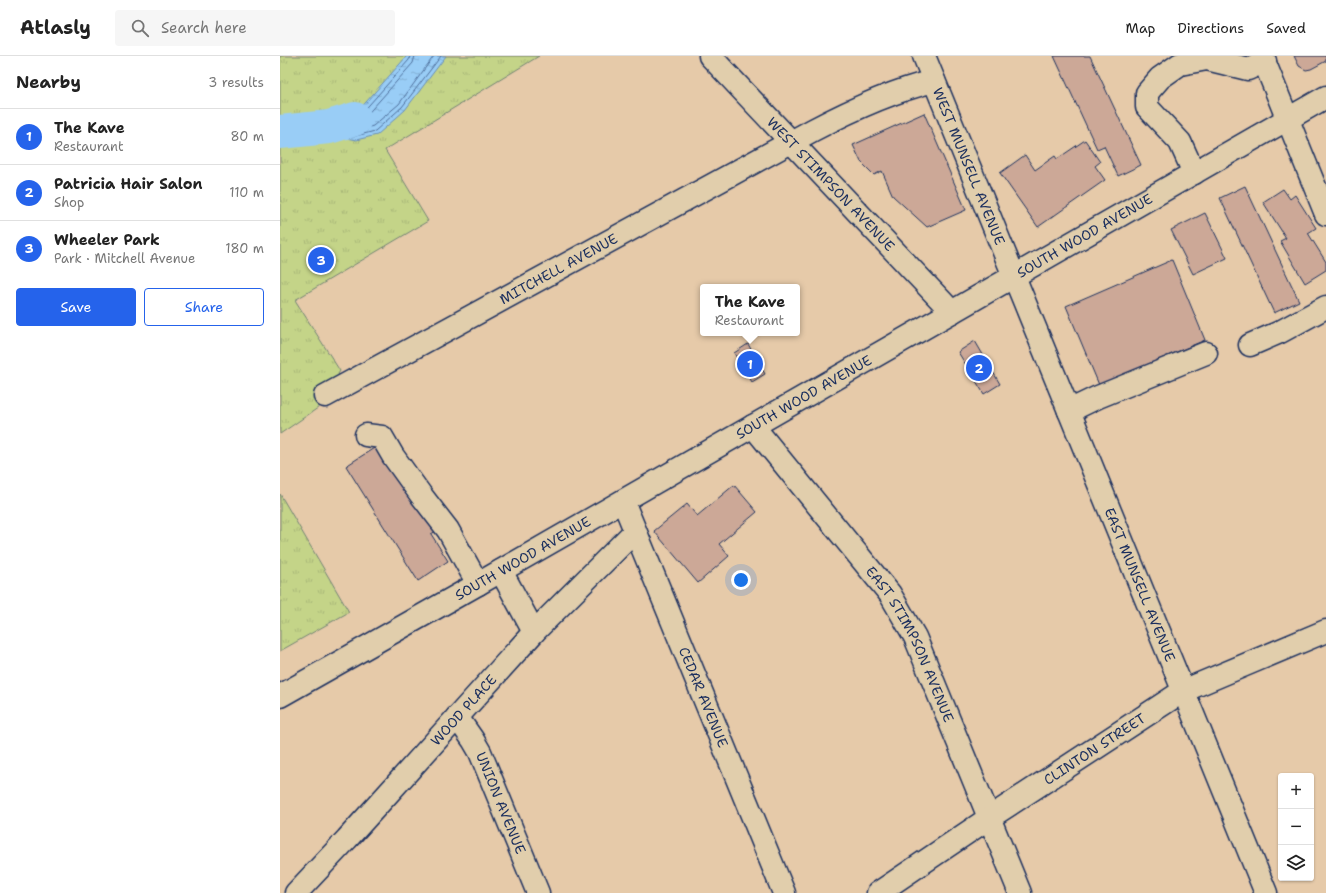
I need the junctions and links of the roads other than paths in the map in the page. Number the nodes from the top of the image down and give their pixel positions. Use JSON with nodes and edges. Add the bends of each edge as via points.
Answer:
{"nodes":[{"id":1,"x":710,"y":56,"type":"edge"},
{"id":2,"x":924,"y":56,"type":"edge"},
{"id":3,"x":1264,"y":59,"type":"edge"},
{"id":4,"x":934,"y":81,"type":"junction"},
{"id":5,"x":1326,"y":97,"type":"edge"},
{"id":6,"x":1287,"y":119,"type":"junction"},
{"id":7,"x":792,"y":142,"type":"junction"},
{"id":8,"x":1194,"y":173,"type":"junction"},
{"id":9,"x":1326,"y":214,"type":"edge"},
{"id":10,"x":1014,"y":276,"type":"junction"},
{"id":11,"x":1326,"y":307,"type":"edge"},
{"id":12,"x":952,"y":312,"type":"junction"},
{"id":13,"x":1250,"y":345,"type":"dead end"},
{"id":14,"x":1206,"y":353,"type":"dead end"},
{"id":15,"x":325,"y":396,"type":"dead end"},
{"id":16,"x":1069,"y":411,"type":"junction"},
{"id":17,"x":752,"y":427,"type":"junction"},
{"id":18,"x":366,"y":435,"type":"dead end"},
{"id":19,"x":623,"y":501,"type":"junction"},
{"id":20,"x":635,"y":531,"type":"junction"},
{"id":21,"x":501,"y":571,"type":"junction"},
{"id":22,"x":478,"y":584,"type":"junction"},
{"id":23,"x":1326,"y":631,"type":"edge"},
{"id":24,"x":534,"y":632,"type":"junction"},
{"id":25,"x":1183,"y":691,"type":"junction"},
{"id":26,"x":280,"y":696,"type":"edge"},
{"id":27,"x":457,"y":717,"type":"junction"},
{"id":28,"x":989,"y":818,"type":"junction"},
{"id":29,"x":296,"y":893,"type":"edge"},
{"id":30,"x":538,"y":893,"type":"edge"},
{"id":31,"x":784,"y":893,"type":"edge"},
{"id":32,"x":878,"y":893,"type":"edge"},
{"id":33,"x":1020,"y":893,"type":"edge"},
{"id":34,"x":1266,"y":893,"type":"edge"}],
"edges":[{"from":1,"to":7,"type":"street","name":"WEST STIMPSON AVENUE"},
{"from":2,"to":4,"type":"street","name":"WEST MUNSELL AVENUE"},
{"from":3,"to":6,"type":"street"},
{"from":3,"to":8,"type":"street","via":[[1248,69],[1207,59],[1180,64],[1160,78],[1147,93],[1147,107],[1180,142]]},
{"from":4,"to":7,"type":"street","name":"MITCHELL AVENUE","via":[[911,86],[842,115]]},
{"from":4,"to":10,"type":"street","name":"WEST MUNSELL AVENUE"},
{"from":5,"to":6,"type":"street","name":"SOUTH WOOD AVENUE"},
{"from":6,"to":8,"type":"street","name":"SOUTH WOOD AVENUE"},
{"from":6,"to":9,"type":"street"},
{"from":7,"to":12,"type":"street","name":"WEST STIMPSON AVENUE"},
{"from":7,"to":15,"type":"street","name":"MITCHELL AVENUE"},
{"from":8,"to":10,"type":"street","name":"SOUTH WOOD AVENUE"},
{"from":10,"to":12,"type":"street","name":"SOUTH WOOD AVENUE"},
{"from":10,"to":16,"type":"street","name":"EAST MUNSELL AVENUE"},
{"from":11,"to":13,"type":"street"},
{"from":12,"to":17,"type":"street","name":"SOUTH WOOD AVENUE"},
{"from":14,"to":16,"type":"street"},
{"from":16,"to":25,"type":"street","name":"EAST MUNSELL AVENUE"},
{"from":17,"to":19,"type":"street","name":"SOUTH WOOD AVENUE"},
{"from":17,"to":28,"type":"street","name":"EAST STIMPSON AVENUE","via":[[890,594],[915,637]]},
{"from":18,"to":22,"type":"street","via":[[382,437],[448,530]]},
{"from":19,"to":20,"type":"street","name":"CEDAR AVENUE"},
{"from":19,"to":21,"type":"street","name":"SOUTH WOOD AVENUE"},
{"from":20,"to":24,"type":"street","name":"WOOD PLACE"},
{"from":20,"to":31,"type":"street","name":"CEDAR AVENUE"},
{"from":21,"to":22,"type":"street","name":"SOUTH WOOD AVENUE"},
{"from":21,"to":24,"type":"street"},
{"from":22,"to":26,"type":"street","name":"SOUTH WOOD AVENUE"},
{"from":23,"to":25,"type":"street","name":"CLINTON STREET"},
{"from":24,"to":27,"type":"street","name":"WOOD PLACE"},
{"from":25,"to":28,"type":"street","name":"CLINTON STREET"},
{"from":25,"to":34,"type":"street","name":"EAST MUNSELL AVENUE"},
{"from":27,"to":29,"type":"street","name":"WOOD PLACE"},
{"from":27,"to":30,"type":"street","name":"UNION AVENUE","via":[[480,752]]},
{"from":28,"to":32,"type":"street","name":"CLINTON STREET"},
{"from":28,"to":33,"type":"street","name":"EAST STIMPSON AVENUE"}]}
